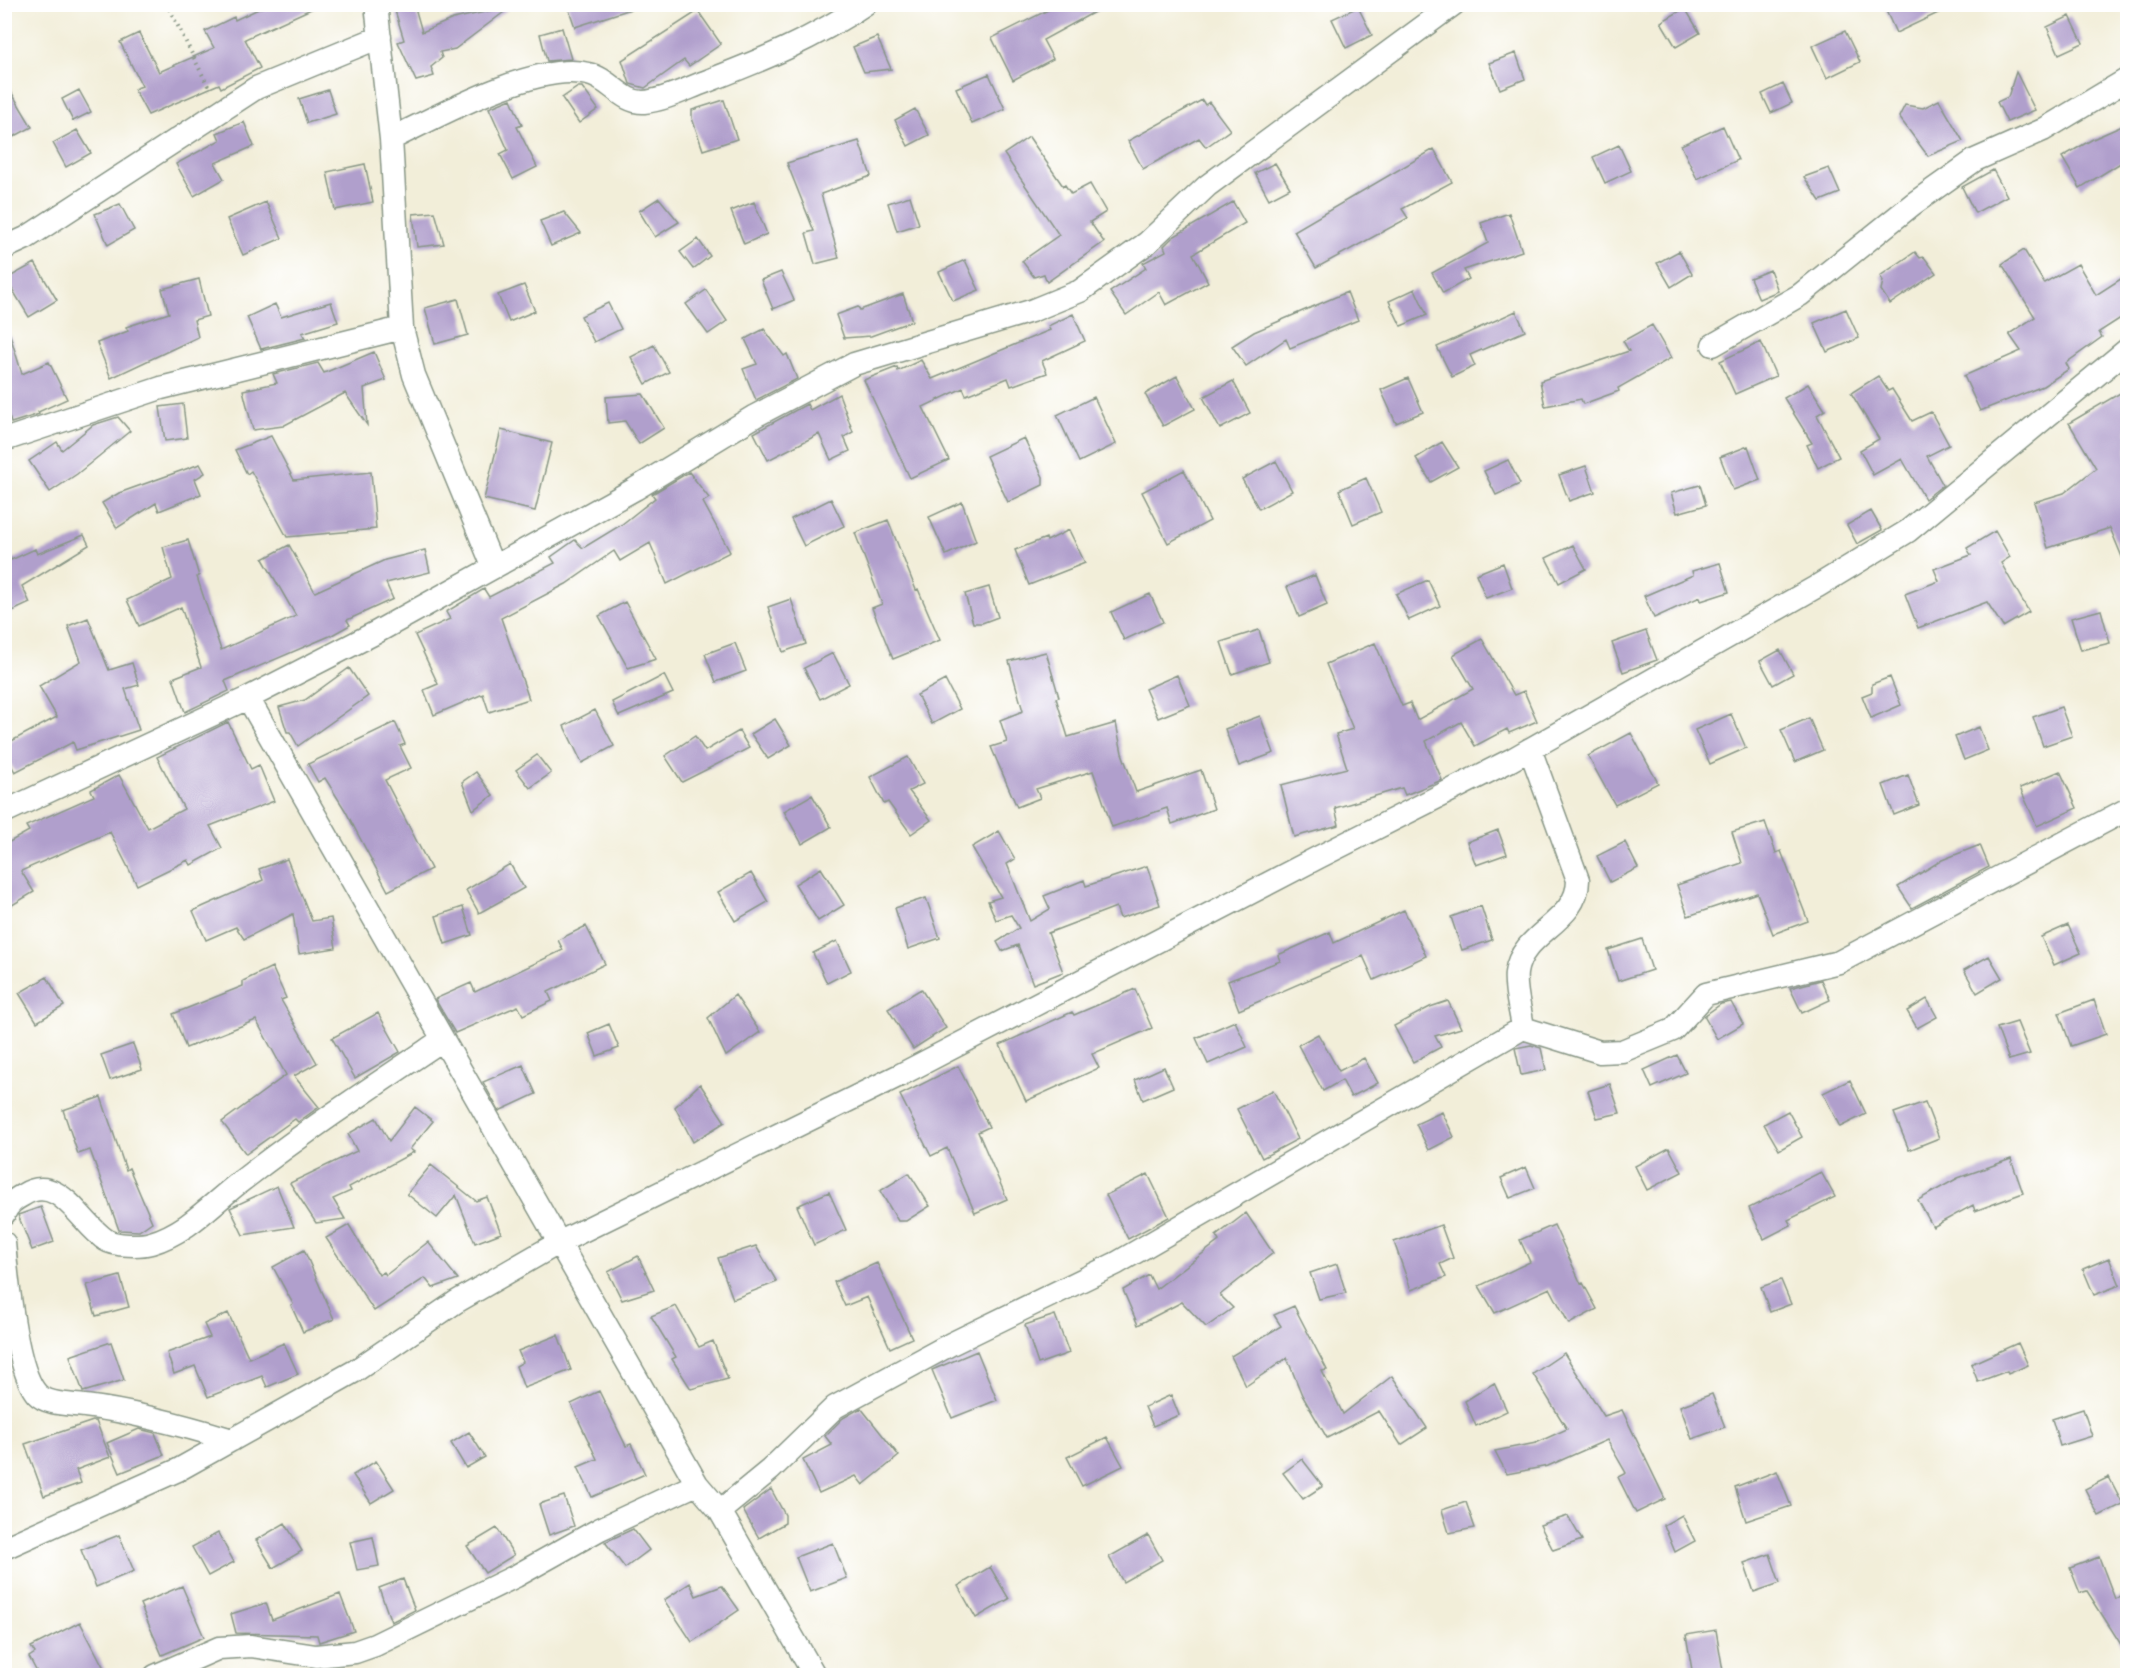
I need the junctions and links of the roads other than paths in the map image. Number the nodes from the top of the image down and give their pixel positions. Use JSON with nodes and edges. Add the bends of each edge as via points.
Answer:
{"nodes":[{"id":1,"x":376,"y":4,"type":"edge"},
{"id":2,"x":865,"y":4,"type":"edge"},
{"id":3,"x":1454,"y":4,"type":"edge"},
{"id":4,"x":380,"y":37,"type":"junction"},
{"id":5,"x":2127,"y":79,"type":"edge"},
{"id":6,"x":391,"y":139,"type":"junction"},
{"id":7,"x":4,"y":248,"type":"edge"},
{"id":8,"x":402,"y":328,"type":"junction"},
{"id":9,"x":1713,"y":345,"type":"dead end"},
{"id":10,"x":2127,"y":349,"type":"edge"},
{"id":11,"x":4,"y":440,"type":"edge"},
{"id":12,"x":493,"y":566,"type":"junction"},
{"id":13,"x":248,"y":698,"type":"junction"},
{"id":14,"x":1530,"y":749,"type":"junction"},
{"id":15,"x":2127,"y":809,"type":"edge"},
{"id":16,"x":4,"y":813,"type":"edge"},
{"id":17,"x":1523,"y":1028,"type":"junction"},
{"id":18,"x":442,"y":1040,"type":"junction"},
{"id":19,"x":4,"y":1214,"type":"edge"},
{"id":20,"x":560,"y":1242,"type":"junction"},
{"id":21,"x":4,"y":1243,"type":"edge"},
{"id":22,"x":232,"y":1440,"type":"junction"},
{"id":23,"x":697,"y":1484,"type":"junction"},
{"id":24,"x":720,"y":1511,"type":"junction"},
{"id":25,"x":4,"y":1548,"type":"edge"},
{"id":26,"x":155,"y":1676,"type":"edge"},
{"id":27,"x":816,"y":1676,"type":"edge"}],
"edges":[{"from":1,"to":4,"type":"street"},
{"from":2,"to":6,"type":"street","via":[[796,46],[666,97],[643,102],[626,97],[588,74],[561,73],[481,95]]},
{"from":3,"to":12,"type":"street","via":[[1207,186],[1147,243],[1080,291],[1031,311],[854,364]]},
{"from":4,"to":6,"type":"street"},
{"from":4,"to":7,"type":"street","via":[[256,88],[26,238]]},
{"from":5,"to":9,"type":"street","via":[[2043,129],[1975,160],[1913,204],[1800,295]]},
{"from":6,"to":8,"type":"street"},
{"from":8,"to":11,"type":"street","via":[[161,388]]},
{"from":8,"to":12,"type":"street","via":[[414,375]]},
{"from":10,"to":14,"type":"street","via":[[1908,531]]},
{"from":12,"to":13,"type":"street","via":[[375,633]]},
{"from":13,"to":16,"type":"street"},
{"from":13,"to":18,"type":"street"},
{"from":14,"to":17,"type":"street","via":[[1578,880],[1578,890],[1573,904],[1520,959],[1516,974]]},
{"from":14,"to":20,"type":"street","via":[[900,1075]]},
{"from":15,"to":17,"type":"street","via":[[1839,962],[1706,994],[1673,1030],[1622,1051],[1600,1052]]},
{"from":17,"to":24,"type":"street","via":[[1117,1263],[951,1344],[835,1407],[770,1470]]},
{"from":18,"to":19,"type":"street","via":[[242,1180],[197,1221],[150,1244],[106,1240],[79,1210],[42,1188],[10,1203]]},
{"from":18,"to":20,"type":"street"},
{"from":20,"to":22,"type":"street","via":[[456,1302],[355,1371]]},
{"from":20,"to":23,"type":"street"},
{"from":21,"to":22,"type":"street","via":[[15,1328],[31,1386],[39,1396],[52,1402],[108,1408],[176,1423]]},
{"from":22,"to":25,"type":"street","via":[[178,1470]]},
{"from":23,"to":24,"type":"street"},
{"from":23,"to":26,"type":"street","via":[[600,1529],[506,1581],[375,1645],[355,1652],[316,1656],[251,1646],[219,1648]]},
{"from":24,"to":27,"type":"street"}]}
